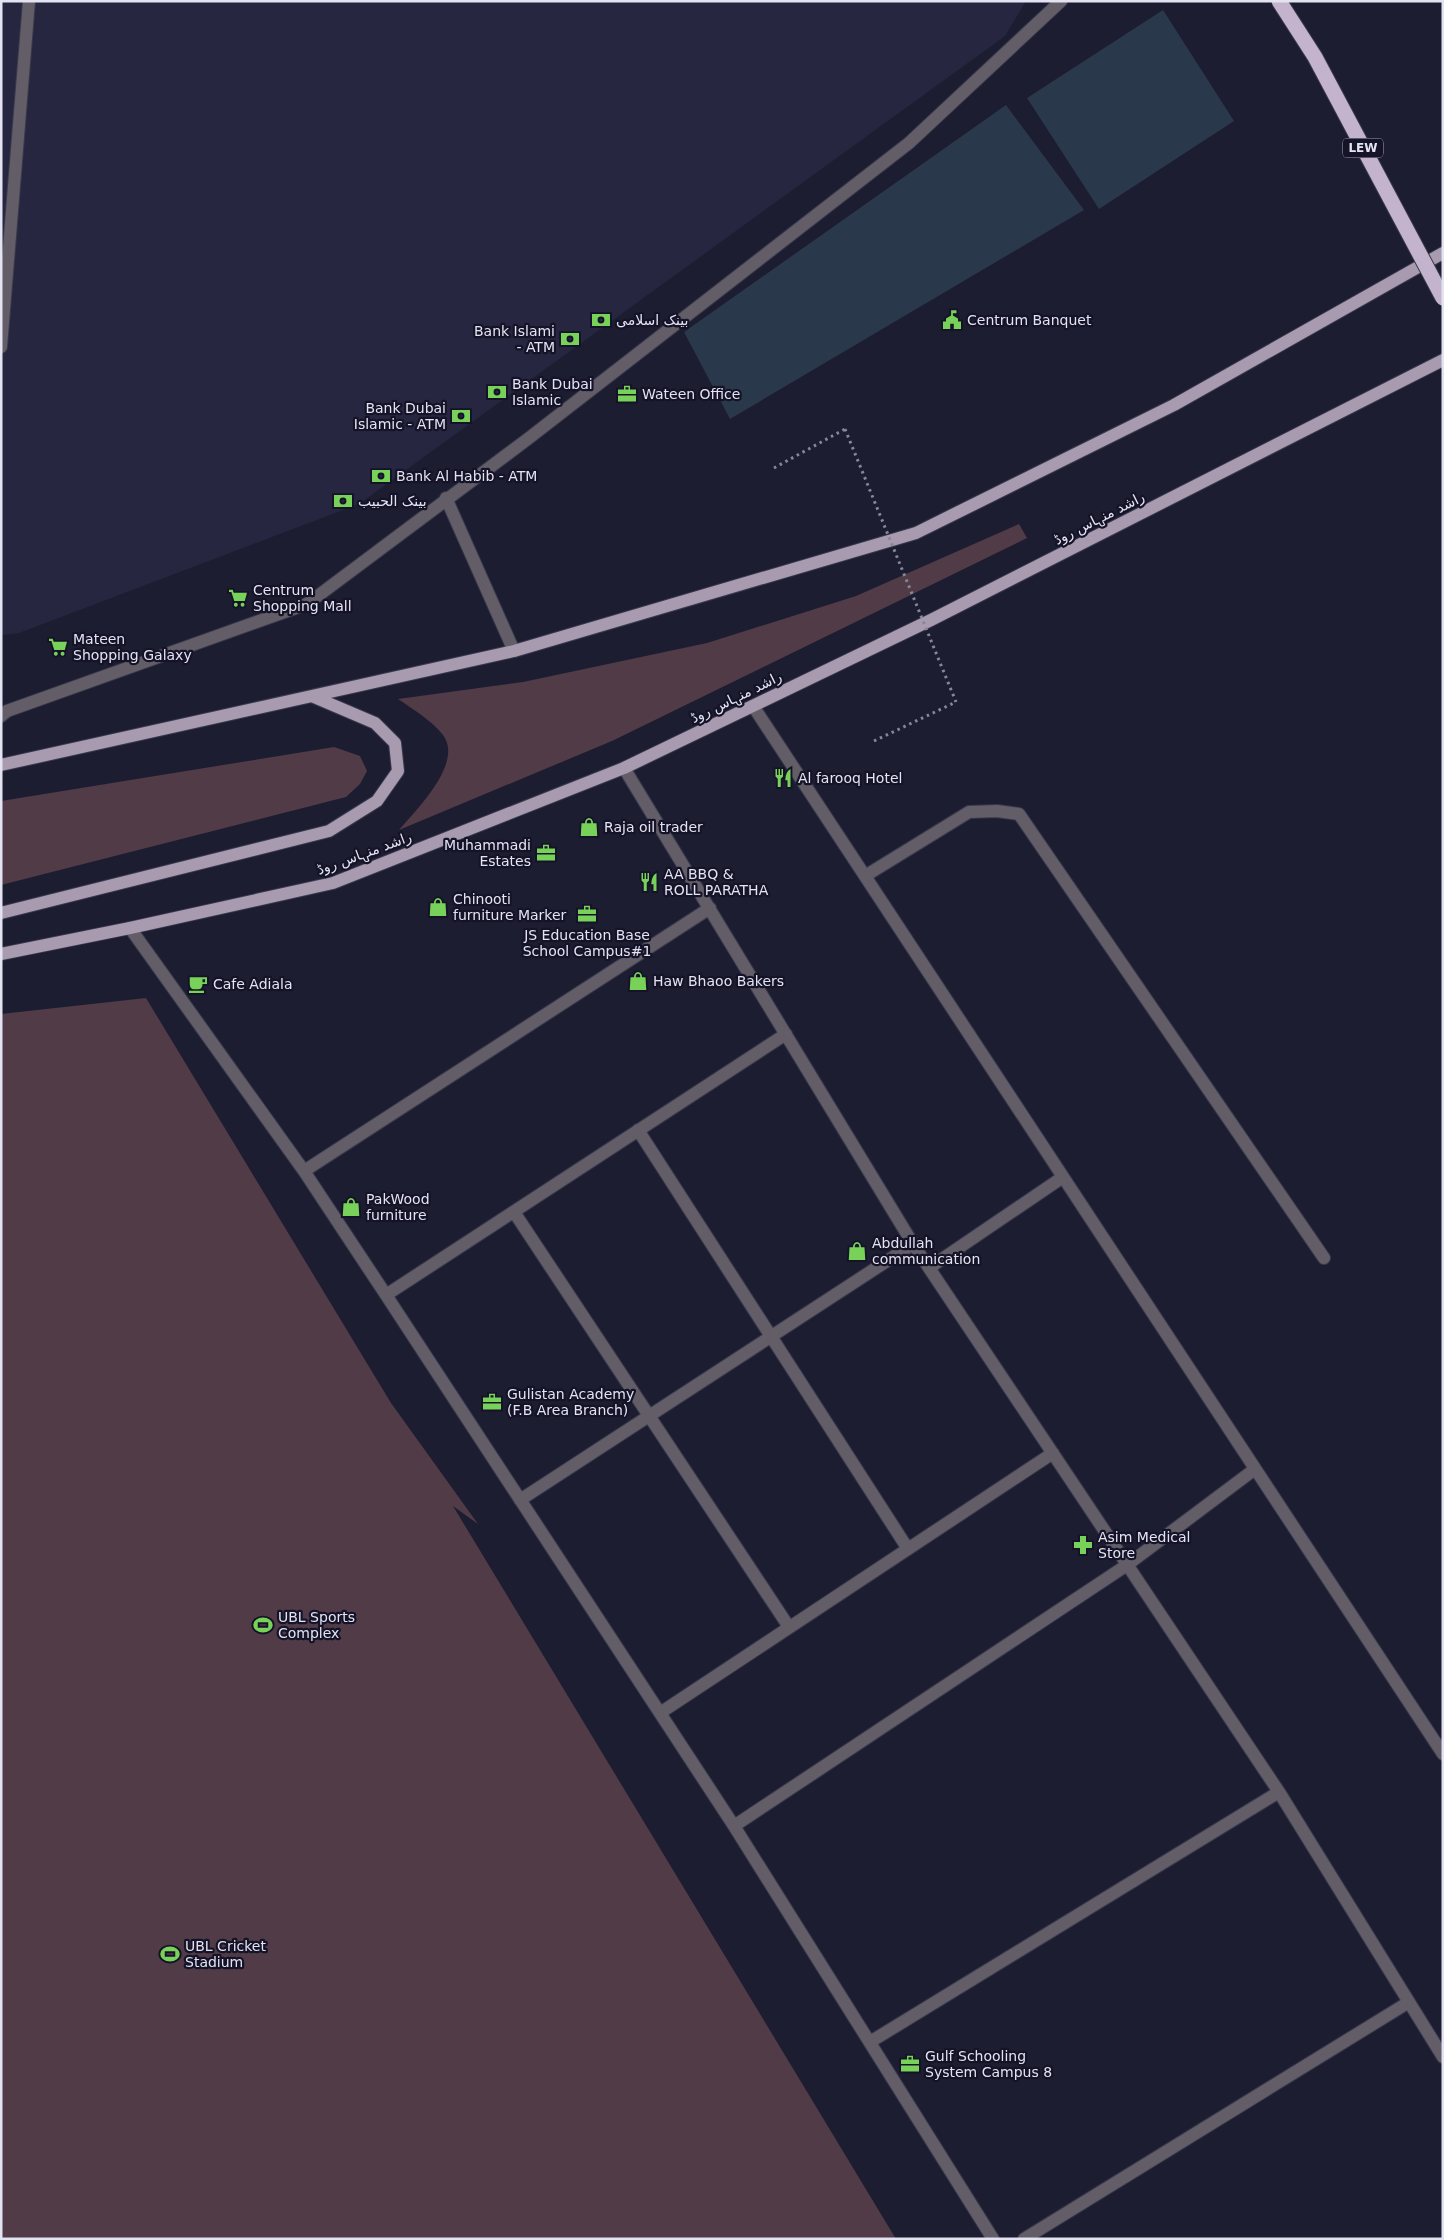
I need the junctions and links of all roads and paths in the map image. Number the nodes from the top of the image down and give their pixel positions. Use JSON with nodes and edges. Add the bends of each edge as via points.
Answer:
{"nodes":[{"id":1,"x":29,"y":1,"type":"edge"},
{"id":2,"x":1061,"y":1,"type":"edge"},
{"id":3,"x":1279,"y":1,"type":"edge"},
{"id":4,"x":1443,"y":253,"type":"edge"},
{"id":5,"x":1443,"y":298,"type":"edge"},
{"id":6,"x":1,"y":347,"type":"edge"},
{"id":7,"x":1443,"y":360,"type":"edge"},
{"id":8,"x":774,"y":468,"type":"dead end"},
{"id":9,"x":446,"y":498,"type":"junction"},
{"id":10,"x":514,"y":651,"type":"junction"},
{"id":11,"x":314,"y":697,"type":"junction"},
{"id":12,"x":753,"y":706,"type":"junction"},
{"id":13,"x":1,"y":716,"type":"edge"},
{"id":14,"x":874,"y":741,"type":"dead end"},
{"id":15,"x":1,"y":765,"type":"edge"},
{"id":16,"x":624,"y":768,"type":"junction"},
{"id":17,"x":865,"y":876,"type":"junction"},
{"id":18,"x":710,"y":908,"type":"junction"},
{"id":19,"x":1,"y":913,"type":"edge"},
{"id":20,"x":130,"y":928,"type":"junction"},
{"id":21,"x":1,"y":954,"type":"edge"},
{"id":22,"x":786,"y":1034,"type":"junction"},
{"id":23,"x":638,"y":1130,"type":"junction"},
{"id":24,"x":304,"y":1171,"type":"junction"},
{"id":25,"x":1063,"y":1177,"type":"junction"},
{"id":26,"x":514,"y":1212,"type":"junction"},
{"id":27,"x":913,"y":1244,"type":"junction"},
{"id":28,"x":1324,"y":1258,"type":"dead end"},
{"id":29,"x":929,"y":1268,"type":"junction"},
{"id":30,"x":386,"y":1295,"type":"junction"},
{"id":31,"x":772,"y":1338,"type":"junction"},
{"id":32,"x":650,"y":1416,"type":"junction"},
{"id":33,"x":1053,"y":1453,"type":"junction"},
{"id":34,"x":1255,"y":1469,"type":"junction"},
{"id":35,"x":520,"y":1500,"type":"junction"},
{"id":36,"x":908,"y":1549,"type":"junction"},
{"id":37,"x":1127,"y":1564,"type":"junction"},
{"id":38,"x":789,"y":1627,"type":"junction"},
{"id":39,"x":660,"y":1713,"type":"junction"},
{"id":40,"x":1443,"y":1754,"type":"edge"},
{"id":41,"x":1278,"y":1792,"type":"junction"},
{"id":42,"x":734,"y":1826,"type":"junction"},
{"id":43,"x":1409,"y":2002,"type":"junction"},
{"id":44,"x":870,"y":2042,"type":"junction"},
{"id":45,"x":1443,"y":2058,"type":"edge"},
{"id":46,"x":993,"y":2239,"type":"edge"},
{"id":47,"x":1024,"y":2239,"type":"edge"}],
"edges":[{"from":1,"to":6,"type":"street"},
{"from":2,"to":9,"type":"street","via":[[909,143],[529,438]]},
{"from":3,"to":5,"type":"highway","number":"LEW","bridge":true,"via":[[1315,57]]},
{"from":4,"to":10,"type":"main road","via":[[1174,405],[916,533]]},
{"from":7,"to":12,"type":"main road","name":"راشد منہاس روڈ","via":[[931,620]]},
{"from":8,"to":14,"type":"path","bridge":true,"via":[[846,429],[956,702]]},
{"from":9,"to":10,"type":"street"},
{"from":9,"to":13,"type":"street","via":[[307,604],[7,711]]},
{"from":10,"to":11,"type":"main road"},
{"from":11,"to":15,"type":"main road"},
{"from":11,"to":19,"type":"main road","via":[[375,723],[395,743],[398,771],[377,800],[329,831]]},
{"from":12,"to":16,"type":"main road","name":"راشد منہاس روڈ"},
{"from":12,"to":17,"type":"street"},
{"from":16,"to":18,"type":"street"},
{"from":16,"to":20,"type":"main road","name":"راشد منہاس روڈ","via":[[333,883]]},
{"from":17,"to":25,"type":"street"},
{"from":17,"to":28,"type":"street","via":[[969,812],[1019,814]]},
{"from":18,"to":22,"type":"street"},
{"from":18,"to":24,"type":"street"},
{"from":20,"to":21,"type":"main road","name":"راشد منہاس روڈ"},
{"from":20,"to":24,"type":"street"},
{"from":22,"to":23,"type":"street"},
{"from":22,"to":27,"type":"street"},
{"from":23,"to":26,"type":"street"},
{"from":23,"to":31,"type":"street"},
{"from":24,"to":30,"type":"street"},
{"from":25,"to":29,"type":"street"},
{"from":25,"to":34,"type":"street"},
{"from":26,"to":30,"type":"street"},
{"from":26,"to":32,"type":"street"},
{"from":27,"to":29,"type":"street"},
{"from":27,"to":31,"type":"street"},
{"from":29,"to":33,"type":"street"},
{"from":30,"to":35,"type":"street"},
{"from":31,"to":32,"type":"street"},
{"from":31,"to":36,"type":"street"},
{"from":32,"to":35,"type":"street"},
{"from":32,"to":38,"type":"street"},
{"from":33,"to":36,"type":"street"},
{"from":33,"to":37,"type":"street"},
{"from":34,"to":37,"type":"street"},
{"from":34,"to":40,"type":"street"},
{"from":35,"to":39,"type":"street"},
{"from":36,"to":38,"type":"street"},
{"from":37,"to":41,"type":"street"},
{"from":37,"to":42,"type":"street"},
{"from":38,"to":39,"type":"street"},
{"from":39,"to":42,"type":"street"},
{"from":41,"to":43,"type":"street"},
{"from":41,"to":44,"type":"street"},
{"from":42,"to":44,"type":"street"},
{"from":43,"to":45,"type":"street"},
{"from":43,"to":47,"type":"street"},
{"from":44,"to":46,"type":"street"}]}
